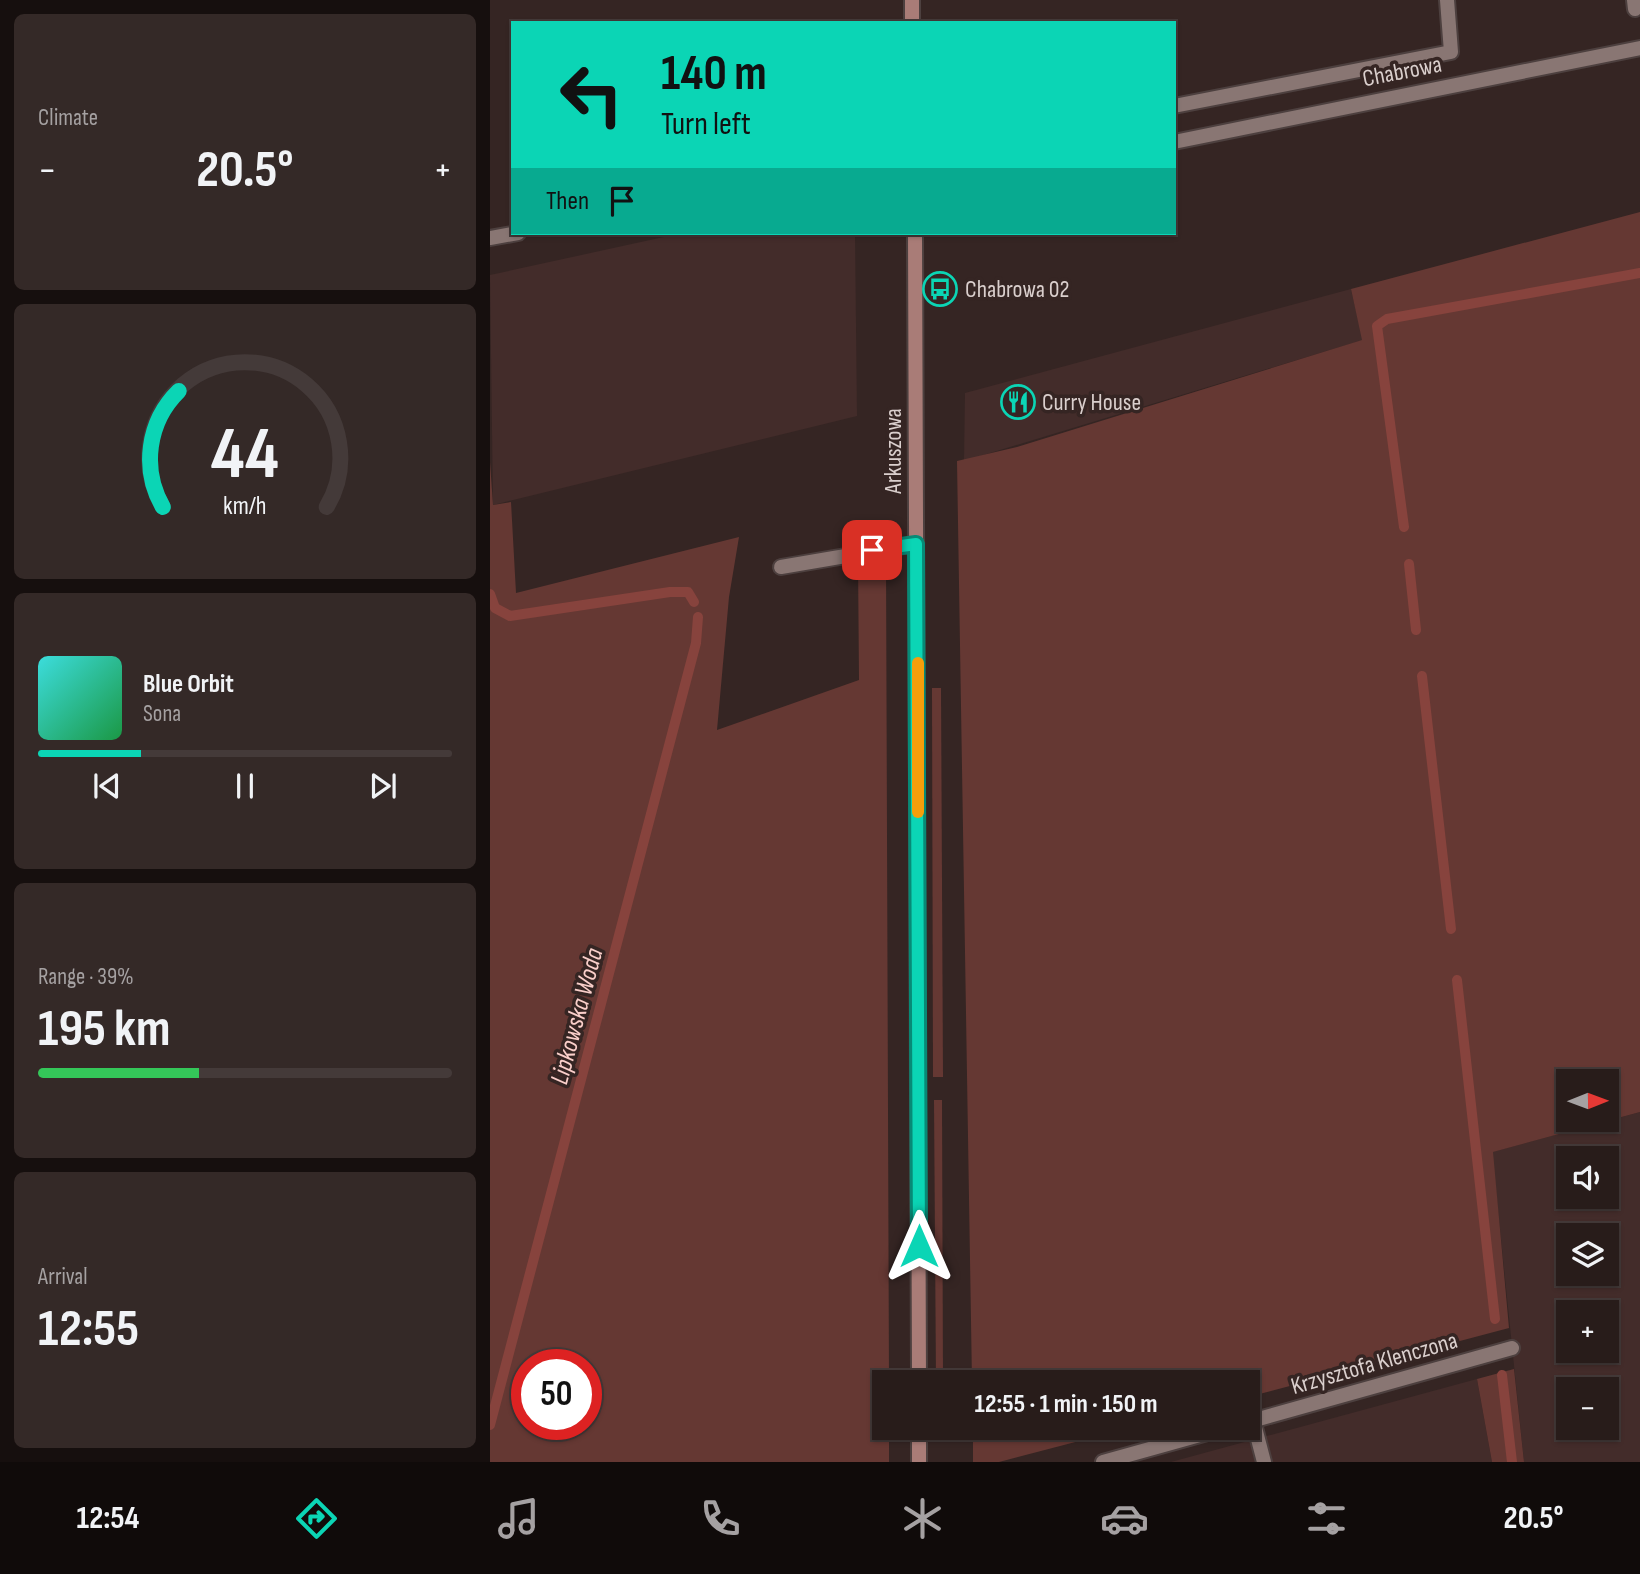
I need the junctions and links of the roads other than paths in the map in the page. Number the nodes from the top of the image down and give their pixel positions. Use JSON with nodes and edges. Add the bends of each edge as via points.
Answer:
{"nodes":[{"id":1,"x":912,"y":0,"type":"edge"},
{"id":2,"x":1447,"y":0,"type":"edge"},
{"id":3,"x":912,"y":21,"type":"edge"},
{"id":4,"x":1640,"y":48,"type":"edge"},
{"id":5,"x":1176,"y":106,"type":"edge"},
{"id":6,"x":1176,"y":142,"type":"edge"},
{"id":7,"x":511,"y":234,"type":"edge"},
{"id":8,"x":915,"y":235,"type":"edge"},
{"id":9,"x":490,"y":238,"type":"edge"},
{"id":10,"x":916,"y":544,"type":"junction"},
{"id":11,"x":781,"y":567,"type":"dead end"},
{"id":12,"x":1512,"y":1348,"type":"dead end"},
{"id":13,"x":919,"y":1370,"type":"edge"},
{"id":14,"x":1260,"y":1418,"type":"edge"},
{"id":15,"x":919,"y":1440,"type":"edge"},
{"id":16,"x":1187,"y":1440,"type":"edge"},
{"id":17,"x":1256,"y":1440,"type":"edge"},
{"id":18,"x":1128,"y":1459,"type":"edge"},
{"id":19,"x":919,"y":1462,"type":"edge"},
{"id":20,"x":1104,"y":1462,"type":"edge"},
{"id":21,"x":1264,"y":1462,"type":"edge"}],
"edges":[{"from":1,"to":3,"type":"main road"},
{"from":2,"to":5,"type":"street","via":[[1451,52]]},
{"from":4,"to":6,"type":"street","name":"Chabrowa"},
{"from":7,"to":9,"type":"street"},
{"from":8,"to":10,"type":"main road","name":"Arkuszowa"},
{"from":10,"to":11,"type":"street"},
{"from":10,"to":13,"type":"main road","name":"Arkuszowa"},
{"from":12,"to":14,"type":"street","name":"Krzysztofa Klenczona"},
{"from":15,"to":19,"type":"main road"},
{"from":16,"to":18,"type":"street"},
{"from":17,"to":21,"type":"street"},
{"from":18,"to":20,"type":"street"}]}
